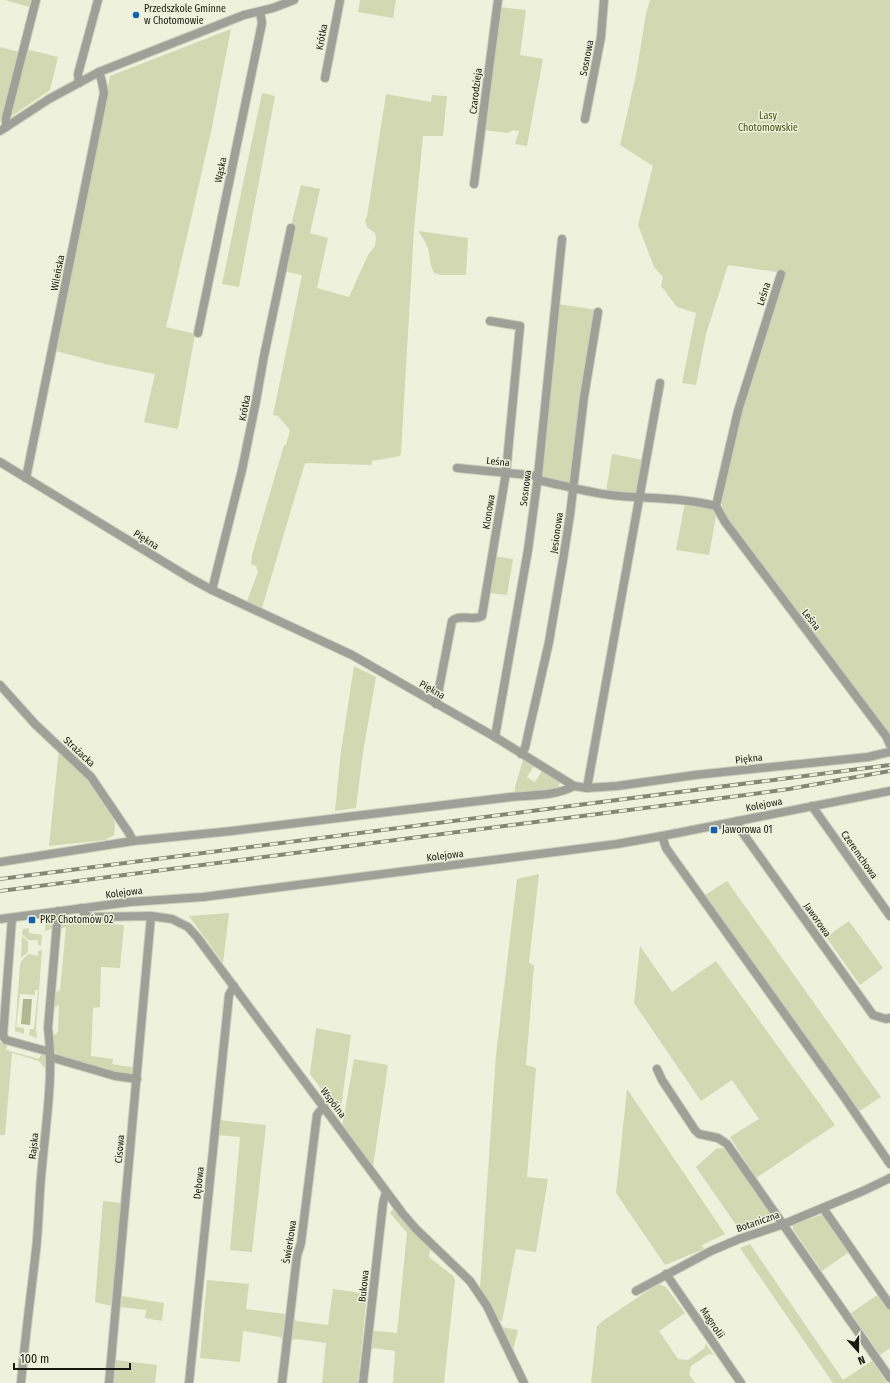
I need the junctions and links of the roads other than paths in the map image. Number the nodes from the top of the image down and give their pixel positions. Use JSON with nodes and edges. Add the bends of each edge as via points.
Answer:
{"nodes":[{"id":1,"x":36,"y":0,"type":"edge"},
{"id":2,"x":98,"y":0,"type":"edge"},
{"id":3,"x":294,"y":0,"type":"edge"},
{"id":4,"x":340,"y":0,"type":"edge"},
{"id":5,"x":498,"y":0,"type":"edge"},
{"id":6,"x":604,"y":0,"type":"edge"},
{"id":7,"x":260,"y":12,"type":"junction"},
{"id":8,"x":98,"y":72,"type":"junction"},
{"id":9,"x":324,"y":78,"type":"dead end"},
{"id":10,"x":79,"y":82,"type":"junction"},
{"id":11,"x":586,"y":119,"type":"dead end"},
{"id":12,"x":3,"y":129,"type":"edge"},
{"id":13,"x":474,"y":184,"type":"dead end"},
{"id":14,"x":291,"y":228,"type":"dead end"},
{"id":15,"x":562,"y":239,"type":"dead end"},
{"id":16,"x":781,"y":274,"type":"dead end"},
{"id":17,"x":598,"y":312,"type":"dead end"},
{"id":18,"x":490,"y":321,"type":"dead end"},
{"id":19,"x":198,"y":333,"type":"dead end"},
{"id":20,"x":660,"y":383,"type":"dead end"},
{"id":21,"x":0,"y":462,"type":"edge"},
{"id":22,"x":457,"y":468,"type":"dead end"},
{"id":23,"x":506,"y":473,"type":"junction"},
{"id":24,"x":26,"y":478,"type":"junction"},
{"id":25,"x":538,"y":478,"type":"junction"},
{"id":26,"x":573,"y":488,"type":"junction"},
{"id":27,"x":639,"y":498,"type":"junction"},
{"id":28,"x":716,"y":506,"type":"junction"},
{"id":29,"x":212,"y":590,"type":"junction"},
{"id":30,"x":0,"y":686,"type":"edge"},
{"id":31,"x":436,"y":704,"type":"junction"},
{"id":32,"x":495,"y":737,"type":"junction"},
{"id":33,"x":890,"y":745,"type":"edge"},
{"id":34,"x":890,"y":752,"type":"edge"},
{"id":35,"x":521,"y":754,"type":"junction"},
{"id":36,"x":574,"y":786,"type":"junction"},
{"id":37,"x":587,"y":788,"type":"junction"},
{"id":38,"x":890,"y":791,"type":"edge"},
{"id":39,"x":812,"y":806,"type":"junction"},
{"id":40,"x":737,"y":821,"type":"junction"},
{"id":41,"x":662,"y":836,"type":"junction"},
{"id":42,"x":133,"y":841,"type":"junction"},
{"id":43,"x":0,"y":862,"type":"edge"},
{"id":44,"x":81,"y":908,"type":"junction"},
{"id":45,"x":58,"y":911,"type":"junction"},
{"id":46,"x":150,"y":916,"type":"junction"},
{"id":47,"x":890,"y":916,"type":"edge"},
{"id":48,"x":12,"y":918,"type":"junction"},
{"id":49,"x":0,"y":919,"type":"edge"},
{"id":50,"x":234,"y":986,"type":"junction"},
{"id":51,"x":890,"y":1018,"type":"edge"},
{"id":52,"x":2,"y":1037,"type":"edge"},
{"id":53,"x":50,"y":1055,"type":"junction"},
{"id":54,"x":657,"y":1069,"type":"dead end"},
{"id":55,"x":137,"y":1079,"type":"junction"},
{"id":56,"x":324,"y":1107,"type":"junction"},
{"id":57,"x":890,"y":1164,"type":"edge"},
{"id":58,"x":890,"y":1178,"type":"edge"},
{"id":59,"x":386,"y":1192,"type":"junction"},
{"id":60,"x":822,"y":1208,"type":"junction"},
{"id":61,"x":784,"y":1224,"type":"junction"},
{"id":62,"x":666,"y":1274,"type":"junction"},
{"id":63,"x":636,"y":1291,"type":"dead end"},
{"id":64,"x":890,"y":1304,"type":"edge"},
{"id":65,"x":890,"y":1378,"type":"edge"},
{"id":66,"x":21,"y":1383,"type":"edge"},
{"id":67,"x":109,"y":1383,"type":"edge"},
{"id":68,"x":189,"y":1383,"type":"edge"},
{"id":69,"x":282,"y":1383,"type":"edge"},
{"id":70,"x":363,"y":1383,"type":"edge"},
{"id":71,"x":524,"y":1383,"type":"edge"},
{"id":72,"x":741,"y":1383,"type":"edge"}],
"edges":[{"from":1,"to":12,"type":"street"},
{"from":2,"to":10,"type":"street","via":[[78,74]]},
{"from":3,"to":7,"type":"street"},
{"from":4,"to":9,"type":"street","name":"Krótka"},
{"from":5,"to":13,"type":"street","name":"Czarodzieja"},
{"from":6,"to":11,"type":"street","name":"Sosnowa","via":[[601,37]]},
{"from":7,"to":8,"type":"street","via":[[244,15]]},
{"from":7,"to":19,"type":"street","name":"Wąska","via":[[262,23]]},
{"from":8,"to":10,"type":"street"},
{"from":8,"to":24,"type":"street","name":"Wileńska","via":[[104,93]]},
{"from":10,"to":12,"type":"street"},
{"from":14,"to":29,"type":"street","name":"Krótka","via":[[242,470]]},
{"from":15,"to":25,"type":"street","name":"Sosnowa"},
{"from":16,"to":28,"type":"street","name":"Leśna","via":[[738,411]]},
{"from":17,"to":26,"type":"street","name":"Jesionowa"},
{"from":18,"to":23,"type":"street","name":"Klonowa","via":[[520,326]]},
{"from":20,"to":27,"type":"street"},
{"from":21,"to":24,"type":"street","name":"Piękna"},
{"from":22,"to":23,"type":"street","name":"Leśna"},
{"from":23,"to":25,"type":"street","name":"Leśna"},
{"from":23,"to":31,"type":"street","name":"Klonowa","via":[[482,616],[452,620]]},
{"from":24,"to":29,"type":"street","name":"Piękna"},
{"from":25,"to":26,"type":"street","name":"Leśna"},
{"from":25,"to":32,"type":"street","name":"Sosnowa"},
{"from":26,"to":27,"type":"street","name":"Leśna"},
{"from":26,"to":35,"type":"street","name":"Jesionowa","via":[[549,642],[525,748]]},
{"from":27,"to":28,"type":"street","name":"Leśna"},
{"from":27,"to":37,"type":"street"},
{"from":28,"to":33,"type":"street","name":"Leśna","via":[[725,522],[886,736]]},
{"from":29,"to":31,"type":"street","name":"Piękna","via":[[352,655]]},
{"from":30,"to":42,"type":"street","name":"Strażacka","via":[[35,724],[91,777]]},
{"from":31,"to":32,"type":"street","name":"Piękna"},
{"from":32,"to":35,"type":"street","name":"Piękna"},
{"from":34,"to":37,"type":"street","name":"Piękna"},
{"from":35,"to":36,"type":"street","name":"Piękna"},
{"from":36,"to":37,"type":"street","name":"Piękna"},
{"from":36,"to":42,"type":"street","via":[[555,793]]},
{"from":38,"to":39,"type":"street","name":"Kolejowa"},
{"from":39,"to":40,"type":"street","name":"Kolejowa"},
{"from":39,"to":47,"type":"street","name":"Czeremchowa"},
{"from":40,"to":41,"type":"street","name":"Kolejowa"},
{"from":40,"to":51,"type":"street","name":"Jaworowa","via":[[742,832],[872,1015]]},
{"from":41,"to":44,"type":"street","name":"Kolejowa","via":[[217,895]]},
{"from":41,"to":57,"type":"street","via":[[666,848]]},
{"from":42,"to":43,"type":"street"},
{"from":44,"to":45,"type":"street","name":"Kolejowa"},
{"from":44,"to":46,"type":"street","name":"Wspólna","via":[[85,915],[91,917]]},
{"from":45,"to":48,"type":"street","name":"Kolejowa"},
{"from":45,"to":53,"type":"street","name":"Rajska","via":[[48,1028]]},
{"from":46,"to":50,"type":"street","name":"Wspólna","via":[[172,919],[188,927]]},
{"from":46,"to":55,"type":"street","name":"Cisowa"},
{"from":48,"to":49,"type":"street","name":"Kolejowa"},
{"from":48,"to":52,"type":"street"},
{"from":50,"to":56,"type":"street","name":"Wspólna"},
{"from":50,"to":68,"type":"street","name":"Dębowa","via":[[228,995]]},
{"from":52,"to":53,"type":"street"},
{"from":53,"to":55,"type":"street","via":[[108,1074]]},
{"from":53,"to":66,"type":"street","name":"Rajska","via":[[36,1249]]},
{"from":54,"to":61,"type":"street","via":[[694,1130],[699,1134],[718,1138],[726,1144]]},
{"from":55,"to":67,"type":"street","name":"Cisowa"},
{"from":56,"to":59,"type":"street","name":"Wspólna"},
{"from":56,"to":69,"type":"street","name":"Świerkowa","via":[[317,1115]]},
{"from":58,"to":60,"type":"street","name":"Botaniczna"},
{"from":59,"to":70,"type":"street","name":"Bukowa","via":[[382,1203]]},
{"from":59,"to":71,"type":"street","name":"Wspólna","via":[[416,1229],[470,1281],[487,1306]]},
{"from":60,"to":61,"type":"street","name":"Botaniczna"},
{"from":60,"to":64,"type":"street"},
{"from":61,"to":62,"type":"street","name":"Botaniczna","via":[[739,1239]]},
{"from":61,"to":65,"type":"street"},
{"from":62,"to":63,"type":"street","name":"Botaniczna"},
{"from":62,"to":72,"type":"street","name":"Magnolii"}]}
